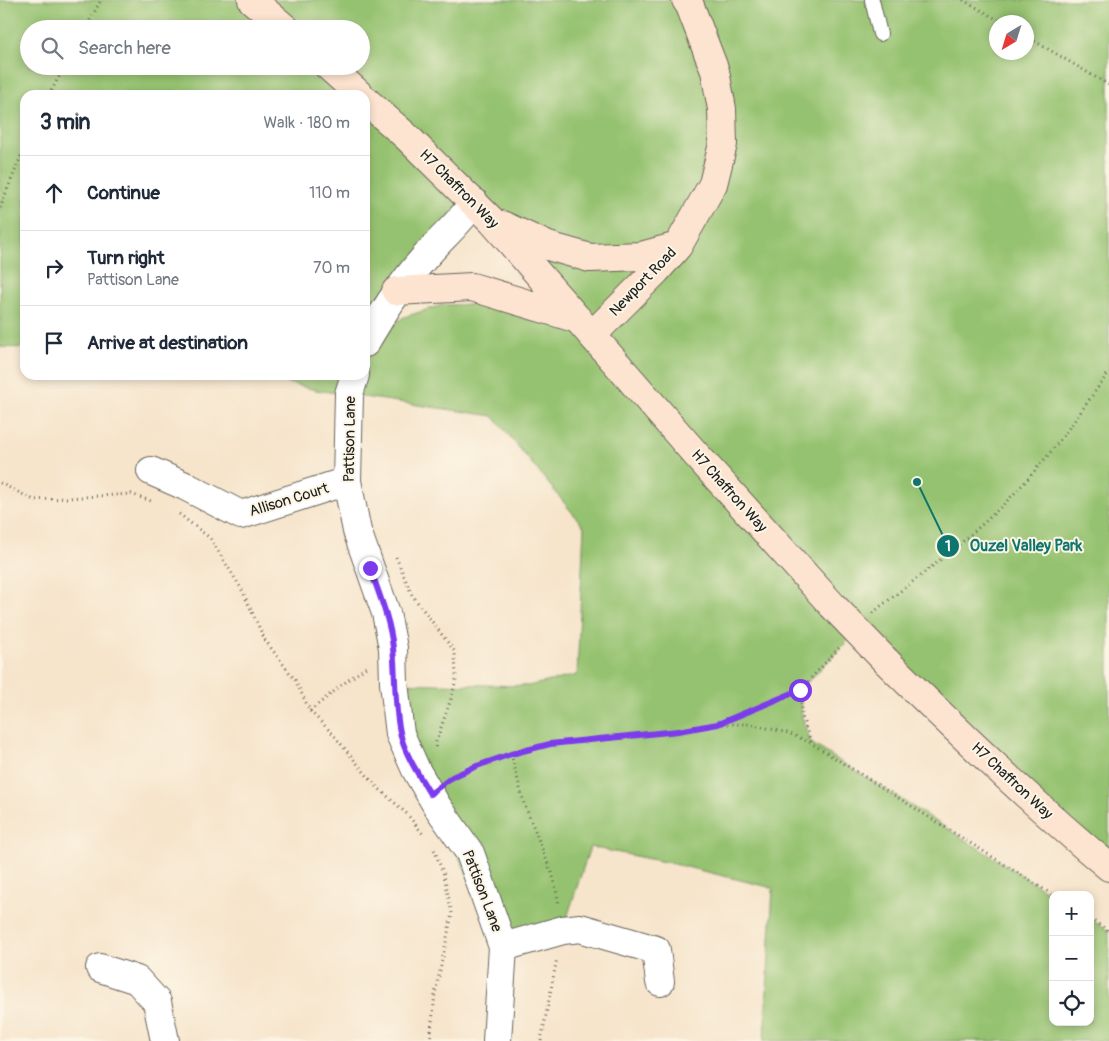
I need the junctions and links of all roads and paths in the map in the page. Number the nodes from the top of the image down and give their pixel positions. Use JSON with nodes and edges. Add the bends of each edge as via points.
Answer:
{"nodes":[{"id":1,"x":101,"y":0,"type":"edge"},
{"id":2,"x":252,"y":0,"type":"edge"},
{"id":3,"x":686,"y":0,"type":"edge"},
{"id":4,"x":872,"y":0,"type":"edge"},
{"id":5,"x":963,"y":0,"type":"edge"},
{"id":6,"x":990,"y":15,"type":"edge"},
{"id":7,"x":90,"y":20,"type":"edge"},
{"id":8,"x":275,"y":20,"type":"edge"},
{"id":9,"x":880,"y":34,"type":"dead end"},
{"id":10,"x":1034,"y":41,"type":"edge"},
{"id":11,"x":60,"y":75,"type":"edge"},
{"id":12,"x":338,"y":75,"type":"edge"},
{"id":13,"x":1109,"y":85,"type":"edge"},
{"id":14,"x":53,"y":90,"type":"edge"},
{"id":15,"x":354,"y":90,"type":"edge"},
{"id":16,"x":370,"y":104,"type":"edge"},
{"id":17,"x":20,"y":158,"type":"edge"},
{"id":18,"x":474,"y":202,"type":"junction"},
{"id":19,"x":0,"y":208,"type":"edge"},
{"id":20,"x":492,"y":221,"type":"junction"},
{"id":21,"x":678,"y":246,"type":"junction"},
{"id":22,"x":396,"y":291,"type":"junction"},
{"id":23,"x":586,"y":327,"type":"junction"},
{"id":24,"x":370,"y":335,"type":"edge"},
{"id":25,"x":1109,"y":372,"type":"edge"},
{"id":26,"x":353,"y":380,"type":"edge"},
{"id":27,"x":151,"y":471,"type":"dead end"},
{"id":28,"x":347,"y":482,"type":"junction"},
{"id":29,"x":0,"y":483,"type":"edge"},
{"id":30,"x":157,"y":503,"type":"dead end"},
{"id":31,"x":174,"y":509,"type":"dead end"},
{"id":32,"x":393,"y":551,"type":"dead end"},
{"id":33,"x":869,"y":618,"type":"dead end"},
{"id":34,"x":846,"y":642,"type":"dead end"},
{"id":35,"x":393,"y":648,"type":"junction"},
{"id":36,"x":800,"y":690,"type":"junction"},
{"id":37,"x":310,"y":711,"type":"junction"},
{"id":38,"x":718,"y":724,"type":"junction"},
{"id":39,"x":811,"y":743,"type":"junction"},
{"id":40,"x":511,"y":754,"type":"junction"},
{"id":41,"x":435,"y":758,"type":"dead end"},
{"id":42,"x":430,"y":794,"type":"junction"},
{"id":43,"x":407,"y":814,"type":"junction"},
{"id":44,"x":428,"y":840,"type":"dead end"},
{"id":45,"x":433,"y":846,"type":"dead end"},
{"id":46,"x":1109,"y":867,"type":"edge"},
{"id":47,"x":1049,"y":892,"type":"edge"},
{"id":48,"x":1094,"y":922,"type":"edge"},
{"id":49,"x":563,"y":930,"type":"junction"},
{"id":50,"x":1109,"y":931,"type":"edge"},
{"id":51,"x":503,"y":946,"type":"junction"},
{"id":52,"x":100,"y":968,"type":"dead end"},
{"id":53,"x":660,"y":982,"type":"dead end"},
{"id":54,"x":165,"y":1041,"type":"edge"},
{"id":55,"x":430,"y":1041,"type":"edge"},
{"id":56,"x":497,"y":1041,"type":"edge"},
{"id":57,"x":542,"y":1041,"type":"edge"}],
"edges":[{"from":1,"to":7,"type":"path"},
{"from":2,"to":8,"type":"street"},
{"from":3,"to":21,"type":"street","name":"Newport Road","via":[[715,71],[722,109],[723,144],[713,184]]},
{"from":4,"to":9,"type":"lane"},
{"from":5,"to":6,"type":"path"},
{"from":10,"to":13,"type":"path"},
{"from":11,"to":14,"type":"path"},
{"from":12,"to":15,"type":"street"},
{"from":16,"to":18,"type":"street","name":"H7 Chaffron Way"},
{"from":17,"to":19,"type":"path"},
{"from":18,"to":20,"type":"street","name":"H7 Chaffron Way"},
{"from":18,"to":22,"type":"street"},
{"from":20,"to":21,"type":"street","via":[[548,246],[590,258],[641,256]]},
{"from":20,"to":23,"type":"street","name":"H7 Chaffron Way"},
{"from":21,"to":23,"type":"street","name":"Newport Road","via":[[656,271]]},
{"from":22,"to":23,"type":"street","via":[[472,287]]},
{"from":22,"to":24,"type":"street"},
{"from":23,"to":46,"type":"street","name":"H7 Chaffron Way","bridge":true,"via":[[693,451],[886,661],[1051,817]]},
{"from":25,"to":33,"type":"path","via":[[1038,467],[990,517]]},
{"from":26,"to":28,"type":"street","name":"Pattison Lane","via":[[349,394]]},
{"from":27,"to":28,"type":"street","name":"Allison Court","via":[[241,515]]},
{"from":28,"to":35,"type":"street","name":"Pattison Lane","via":[[356,531],[386,613]]},
{"from":29,"to":30,"type":"path","via":[[34,500],[131,494]]},
{"from":31,"to":37,"type":"path","via":[[210,538],[241,588],[265,640],[295,680]]},
{"from":32,"to":41,"type":"path","via":[[412,595],[455,652],[456,679],[436,742]]},
{"from":34,"to":36,"type":"path"},
{"from":35,"to":37,"type":"path"},
{"from":35,"to":42,"type":"street","name":"Pattison Lane","via":[[400,734]]},
{"from":36,"to":38,"type":"path"},
{"from":36,"to":39,"type":"path","via":[[802,717]]},
{"from":37,"to":43,"type":"path","via":[[374,784]]},
{"from":38,"to":39,"type":"path","via":[[750,724],[788,732]]},
{"from":38,"to":40,"type":"path","via":[[550,744]]},
{"from":39,"to":47,"type":"path"},
{"from":40,"to":42,"type":"path","via":[[452,777]]},
{"from":40,"to":49,"type":"path","via":[[524,804],[554,879]]},
{"from":42,"to":43,"type":"path"},
{"from":42,"to":51,"type":"street","name":"Pattison Lane","via":[[470,853]]},
{"from":43,"to":44,"type":"path"},
{"from":45,"to":55,"type":"path","via":[[444,875],[452,914],[435,994]]},
{"from":48,"to":50,"type":"path"},
{"from":49,"to":51,"type":"street"},
{"from":49,"to":53,"type":"street","via":[[580,928],[660,940]]},
{"from":49,"to":57,"type":"path"},
{"from":51,"to":56,"type":"street","name":"Pattison Lane"},
{"from":52,"to":54,"type":"street","via":[[137,980],[157,1002]]}]}
